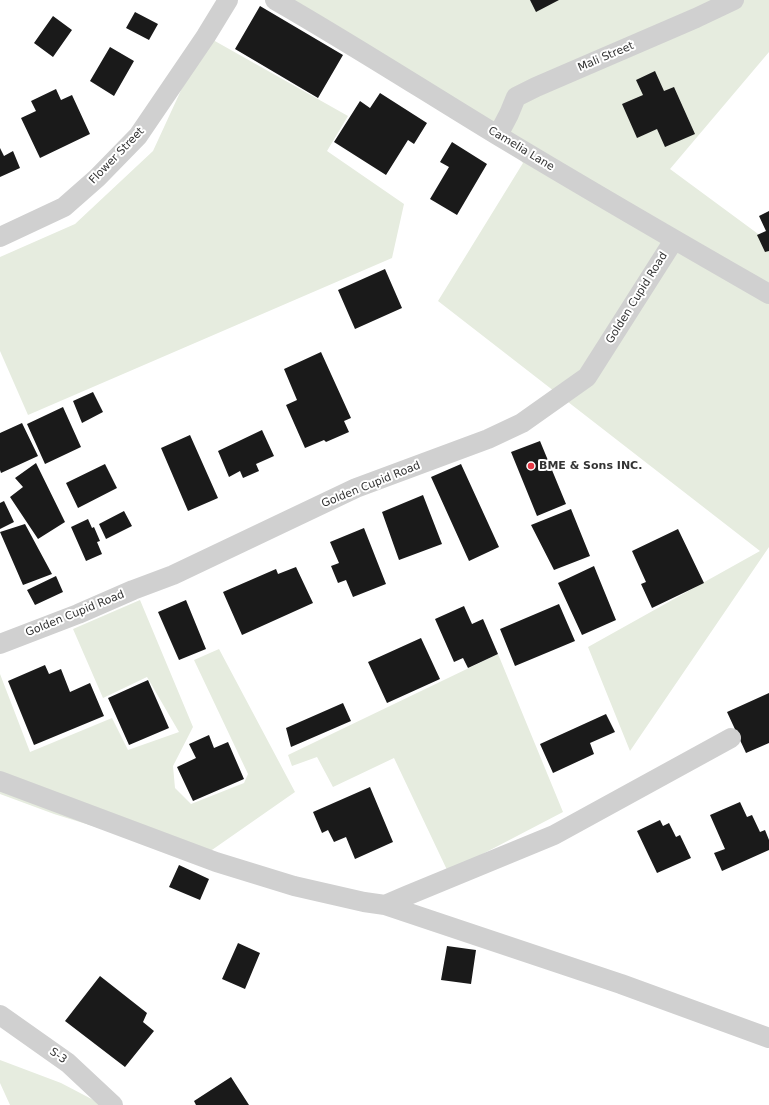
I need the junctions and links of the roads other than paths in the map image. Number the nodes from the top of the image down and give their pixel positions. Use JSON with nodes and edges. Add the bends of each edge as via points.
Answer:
{"nodes":[{"id":1,"x":228,"y":0,"type":"edge"},
{"id":2,"x":275,"y":0,"type":"edge"},
{"id":3,"x":734,"y":0,"type":"edge"},
{"id":4,"x":498,"y":135,"type":"junction"},
{"id":5,"x":0,"y":237,"type":"edge"},
{"id":6,"x":674,"y":240,"type":"junction"},
{"id":7,"x":769,"y":294,"type":"edge"},
{"id":8,"x":0,"y":644,"type":"edge"},
{"id":9,"x":731,"y":738,"type":"dead end"},
{"id":10,"x":0,"y":781,"type":"edge"},
{"id":11,"x":385,"y":905,"type":"junction"},
{"id":12,"x":0,"y":1015,"type":"edge"},
{"id":13,"x":769,"y":1038,"type":"edge"},
{"id":14,"x":112,"y":1104,"type":"edge"}],
"edges":[{"from":1,"to":5,"type":"street","name":"Flower Street","via":[[138,136],[64,207]]},
{"from":2,"to":4,"type":"street","name":"Camelia Lane"},
{"from":3,"to":4,"type":"street","name":"Mali Street","via":[[516,97]]},
{"from":4,"to":6,"type":"street","name":"Camelia Lane"},
{"from":6,"to":7,"type":"street","name":"Camelia Lane"},
{"from":6,"to":8,"type":"street","name":"Golden Cupid Road","via":[[587,377],[522,423],[488,439],[356,488],[173,575]]},
{"from":9,"to":11,"type":"street","via":[[554,835]]},
{"from":10,"to":11,"type":"street","via":[[216,862],[294,886]]},
{"from":11,"to":13,"type":"street","via":[[621,984]]},
{"from":12,"to":14,"type":"street","name":"S-3","via":[[68,1063]]}]}
